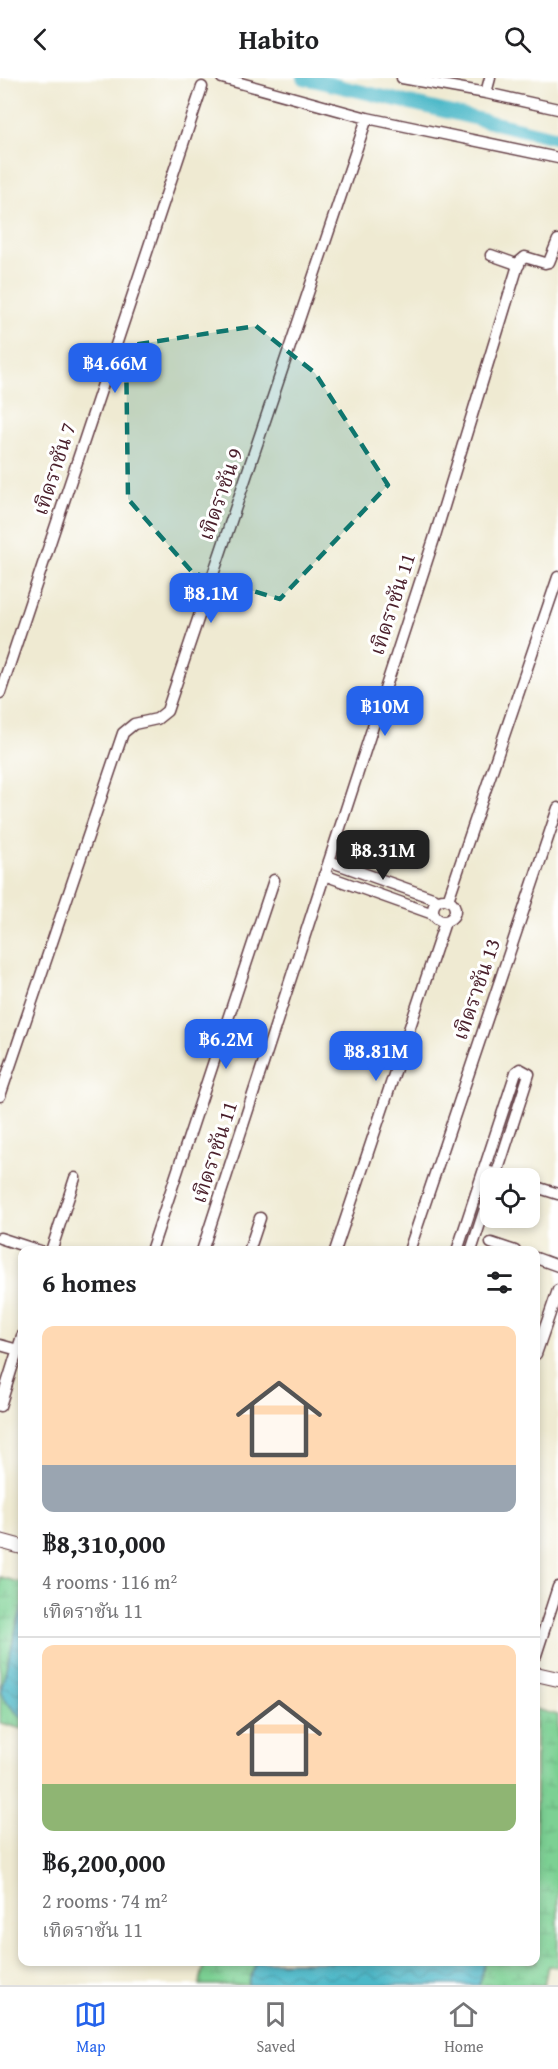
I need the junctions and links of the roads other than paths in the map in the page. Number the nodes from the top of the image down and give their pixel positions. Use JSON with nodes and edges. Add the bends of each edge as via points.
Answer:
{"nodes":[{"id":1,"x":222,"y":78,"type":"edge"},
{"id":2,"x":402,"y":78,"type":"edge"},
{"id":3,"x":490,"y":78,"type":"edge"},
{"id":4,"x":202,"y":87,"type":"dead end"},
{"id":5,"x":486,"y":93,"type":"junction"},
{"id":6,"x":558,"y":109,"type":"edge"},
{"id":7,"x":367,"y":118,"type":"junction"},
{"id":8,"x":558,"y":158,"type":"edge"},
{"id":9,"x":558,"y":240,"type":"edge"},
{"id":10,"x":491,"y":255,"type":"dead end"},
{"id":11,"x":554,"y":264,"type":"edge"},
{"id":12,"x":519,"y":265,"type":"junction"},
{"id":13,"x":558,"y":577,"type":"edge"},
{"id":14,"x":0,"y":693,"type":"edge"},
{"id":15,"x":558,"y":808,"type":"edge"},
{"id":16,"x":329,"y":861,"type":"junction"},
{"id":17,"x":324,"y":875,"type":"junction"},
{"id":18,"x":274,"y":880,"type":"dead end"},
{"id":19,"x":443,"y":900,"type":"junction"},
{"id":20,"x":433,"y":914,"type":"junction"},
{"id":21,"x":445,"y":922,"type":"junction"},
{"id":22,"x":0,"y":1096,"type":"edge"},
{"id":23,"x":485,"y":1168,"type":"edge"},
{"id":24,"x":499,"y":1168,"type":"edge"},
{"id":25,"x":75,"y":1178,"type":"dead end"},
{"id":26,"x":480,"y":1182,"type":"edge"},
{"id":27,"x":540,"y":1188,"type":"edge"},
{"id":28,"x":558,"y":1194,"type":"edge"},
{"id":29,"x":260,"y":1218,"type":"dead end"},
{"id":30,"x":480,"y":1224,"type":"edge"},
{"id":31,"x":0,"y":1238,"type":"edge"},
{"id":32,"x":491,"y":1243,"type":"dead end"},
{"id":33,"x":25,"y":1246,"type":"edge"},
{"id":34,"x":53,"y":1246,"type":"edge"},
{"id":35,"x":153,"y":1246,"type":"edge"},
{"id":36,"x":204,"y":1246,"type":"edge"},
{"id":37,"x":251,"y":1246,"type":"edge"},
{"id":38,"x":337,"y":1246,"type":"edge"},
{"id":39,"x":411,"y":1246,"type":"edge"},
{"id":40,"x":459,"y":1246,"type":"edge"},
{"id":41,"x":473,"y":1246,"type":"edge"},
{"id":42,"x":500,"y":1246,"type":"edge"},
{"id":43,"x":540,"y":1259,"type":"edge"},
{"id":44,"x":558,"y":1266,"type":"edge"},
{"id":45,"x":558,"y":1290,"type":"edge"},
{"id":46,"x":540,"y":1329,"type":"edge"},
{"id":47,"x":0,"y":1345,"type":"edge"},
{"id":48,"x":18,"y":1350,"type":"joint"},
{"id":49,"x":4,"y":1379,"type":"edge"},
{"id":50,"x":0,"y":1406,"type":"edge"},
{"id":51,"x":0,"y":1541,"type":"edge"},
{"id":52,"x":18,"y":1546,"type":"edge"},
{"id":53,"x":558,"y":1587,"type":"edge"},
{"id":54,"x":540,"y":1643,"type":"edge"},
{"id":55,"x":540,"y":1675,"type":"edge"},
{"id":56,"x":558,"y":1679,"type":"edge"}],
"edges":[{"from":1,"to":7,"type":"street"},
{"from":2,"to":5,"type":"street"},
{"from":3,"to":5,"type":"street"},
{"from":4,"to":14,"type":"street","name":"เทิดราชัน 7"},
{"from":5,"to":6,"type":"street"},
{"from":7,"to":8,"type":"street"},
{"from":7,"to":22,"type":"street","name":"เทิดราชัน 9","via":[[167,711],[134,724],[123,733]]},
{"from":9,"to":11,"type":"street"},
{"from":10,"to":12,"type":"street"},
{"from":11,"to":12,"type":"street","via":[[525,257]]},
{"from":12,"to":16,"type":"street","name":"เทิดราชัน 11"},
{"from":13,"to":19,"type":"street"},
{"from":15,"to":39,"type":"street","name":"เทิดราชัน 13"},
{"from":16,"to":17,"type":"street","name":"เทิดราชัน 11"},
{"from":16,"to":19,"type":"street"},
{"from":17,"to":20,"type":"street"},
{"from":17,"to":36,"type":"street","name":"เทิดราชัน 11"},
{"from":18,"to":35,"type":"street"},
{"from":19,"to":20,"type":"street","via":[[433,906]]},
{"from":19,"to":21,"type":"street","via":[[454,905],[455,912]]},
{"from":20,"to":21,"type":"street"},
{"from":21,"to":38,"type":"street"},
{"from":23,"to":24,"type":"street","via":[[516,1071],[520,1070],[529,1074]]},
{"from":25,"to":34,"type":"street"},
{"from":26,"to":40,"type":"street"},
{"from":27,"to":28,"type":"street"},
{"from":29,"to":37,"type":"street"},
{"from":30,"to":41,"type":"street"},
{"from":31,"to":33,"type":"street"},
{"from":32,"to":42,"type":"street"},
{"from":43,"to":44,"type":"street"},
{"from":45,"to":46,"type":"street"},
{"from":47,"to":48,"type":"street"},
{"from":48,"to":49,"type":"street"},
{"from":49,"to":50,"type":"street"},
{"from":51,"to":52,"type":"street"},
{"from":53,"to":54,"type":"street"},
{"from":55,"to":56,"type":"street"}]}
